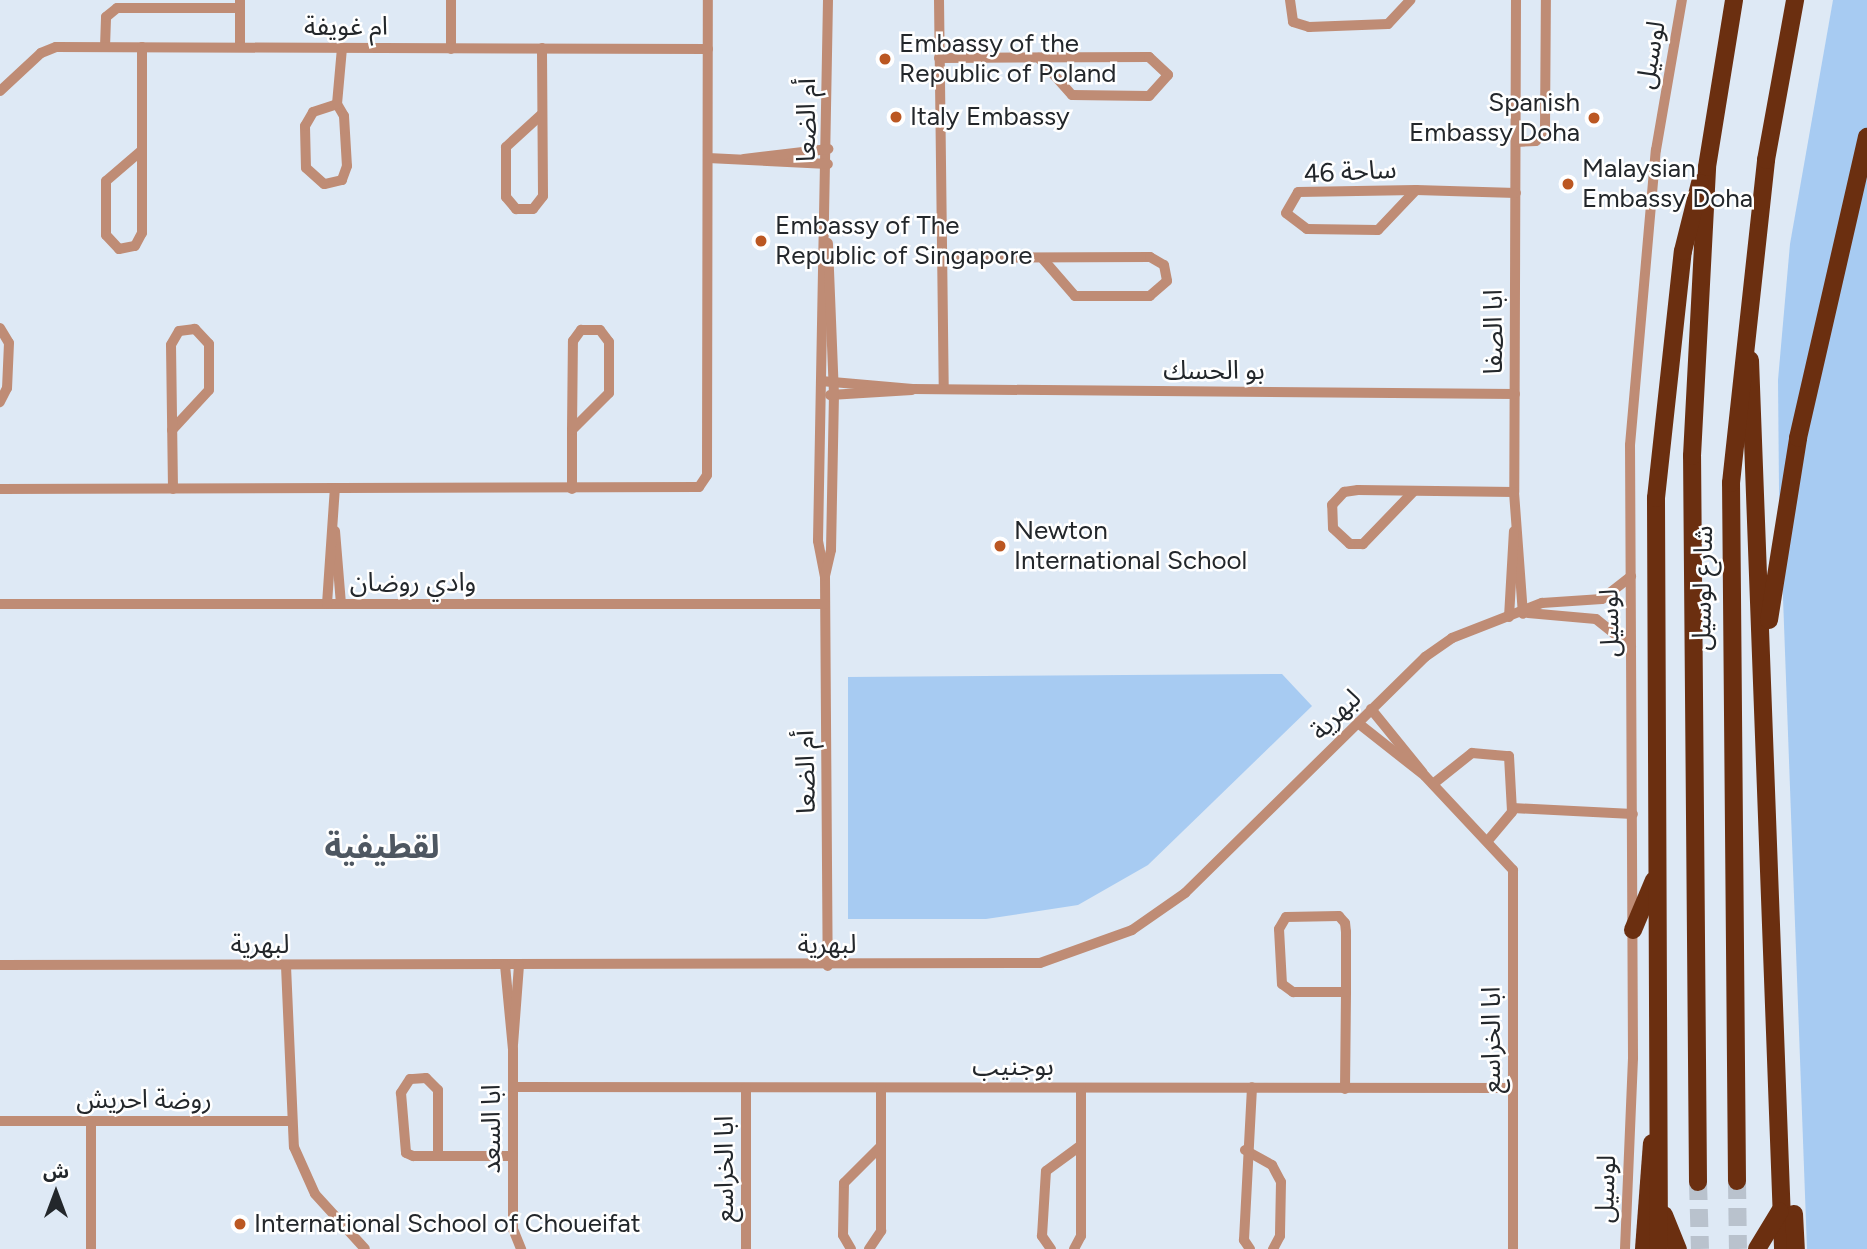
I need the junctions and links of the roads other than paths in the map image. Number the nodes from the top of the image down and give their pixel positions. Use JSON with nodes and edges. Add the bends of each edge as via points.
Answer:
{"nodes":[{"id":1,"x":451,"y":0,"type":"edge"},
{"id":2,"x":708,"y":0,"type":"edge"},
{"id":3,"x":828,"y":0,"type":"edge"},
{"id":4,"x":939,"y":0,"type":"edge"},
{"id":5,"x":1290,"y":0,"type":"edge"},
{"id":6,"x":1410,"y":0,"type":"edge"},
{"id":7,"x":1516,"y":0,"type":"edge"},
{"id":8,"x":1546,"y":0,"type":"edge"},
{"id":9,"x":1682,"y":0,"type":"edge"},
{"id":10,"x":1734,"y":0,"type":"edge"},
{"id":11,"x":1795,"y":0,"type":"edge"},
{"id":12,"x":240,"y":4,"type":"edge"},
{"id":13,"x":105,"y":47,"type":"junction"},
{"id":14,"x":142,"y":47,"type":"junction"},
{"id":15,"x":240,"y":47,"type":"junction"},
{"id":16,"x":342,"y":48,"type":"junction"},
{"id":17,"x":542,"y":48,"type":"junction"},
{"id":18,"x":451,"y":49,"type":"junction"},
{"id":19,"x":708,"y":49,"type":"junction"},
{"id":20,"x":939,"y":58,"type":"junction"},
{"id":21,"x":1039,"y":58,"type":"junction"},
{"id":22,"x":0,"y":91,"type":"edge"},
{"id":23,"x":337,"y":104,"type":"junction"},
{"id":24,"x":542,"y":114,"type":"junction"},
{"id":25,"x":1867,"y":137,"type":"edge"},
{"id":26,"x":1516,"y":142,"type":"junction"},
{"id":27,"x":828,"y":149,"type":"junction"},
{"id":28,"x":141,"y":151,"type":"junction"},
{"id":29,"x":708,"y":158,"type":"junction"},
{"id":30,"x":744,"y":159,"type":"junction"},
{"id":31,"x":828,"y":164,"type":"junction"},
{"id":32,"x":1707,"y":167,"type":"junction"},
{"id":33,"x":1416,"y":190,"type":"junction"},
{"id":34,"x":1516,"y":192,"type":"junction"},
{"id":35,"x":827,"y":239,"type":"junction"},
{"id":36,"x":939,"y":258,"type":"junction"},
{"id":37,"x":1043,"y":259,"type":"junction"},
{"id":38,"x":0,"y":328,"type":"edge"},
{"id":39,"x":1746,"y":329,"type":"junction"},
{"id":40,"x":821,"y":381,"type":"junction"},
{"id":41,"x":834,"y":382,"type":"junction"},
{"id":42,"x":913,"y":389,"type":"junction"},
{"id":43,"x":944,"y":389,"type":"junction"},
{"id":44,"x":1515,"y":394,"type":"junction"},
{"id":45,"x":821,"y":395,"type":"junction"},
{"id":46,"x":834,"y":395,"type":"junction"},
{"id":47,"x":0,"y":402,"type":"edge"},
{"id":48,"x":172,"y":430,"type":"junction"},
{"id":49,"x":572,"y":430,"type":"junction"},
{"id":50,"x":335,"y":488,"type":"junction"},
{"id":51,"x":0,"y":489,"type":"edge"},
{"id":52,"x":173,"y":489,"type":"junction"},
{"id":53,"x":572,"y":489,"type":"junction"},
{"id":54,"x":1413,"y":491,"type":"junction"},
{"id":55,"x":1514,"y":492,"type":"junction"},
{"id":56,"x":1515,"y":523,"type":"junction"},
{"id":57,"x":334,"y":527,"type":"junction"},
{"id":58,"x":1631,"y":576,"type":"junction"},
{"id":59,"x":825,"y":577,"type":"junction"},
{"id":60,"x":0,"y":604,"type":"edge"},
{"id":61,"x":327,"y":604,"type":"junction"},
{"id":62,"x":341,"y":604,"type":"junction"},
{"id":63,"x":825,"y":604,"type":"junction"},
{"id":64,"x":1526,"y":614,"type":"junction"},
{"id":65,"x":1509,"y":617,"type":"junction"},
{"id":66,"x":1764,"y":646,"type":"junction"},
{"id":67,"x":1631,"y":647,"type":"junction"},
{"id":68,"x":1371,"y":709,"type":"junction"},
{"id":69,"x":1358,"y":723,"type":"junction"},
{"id":70,"x":1425,"y":776,"type":"junction"},
{"id":71,"x":1433,"y":785,"type":"junction"},
{"id":72,"x":1513,"y":808,"type":"junction"},
{"id":73,"x":1633,"y":814,"type":"junction"},
{"id":74,"x":1489,"y":839,"type":"junction"},
{"id":75,"x":1657,"y":873,"type":"junction"},
{"id":76,"x":1633,"y":930,"type":"junction"},
{"id":77,"x":0,"y":965,"type":"edge"},
{"id":78,"x":505,"y":965,"type":"junction"},
{"id":79,"x":519,"y":965,"type":"junction"},
{"id":80,"x":286,"y":966,"type":"junction"},
{"id":81,"x":828,"y":966,"type":"junction"},
{"id":82,"x":1346,"y":992,"type":"junction"},
{"id":83,"x":513,"y":1049,"type":"junction"},
{"id":84,"x":1779,"y":1054,"type":"junction"},
{"id":85,"x":513,"y":1087,"type":"junction"},
{"id":86,"x":1252,"y":1087,"type":"junction"},
{"id":87,"x":746,"y":1088,"type":"junction"},
{"id":88,"x":881,"y":1088,"type":"junction"},
{"id":89,"x":1081,"y":1088,"type":"junction"},
{"id":90,"x":1513,"y":1088,"type":"junction"},
{"id":91,"x":1345,"y":1089,"type":"junction"},
{"id":92,"x":1659,"y":1112,"type":"junction"},
{"id":93,"x":0,"y":1121,"type":"edge"},
{"id":94,"x":288,"y":1121,"type":"junction"},
{"id":95,"x":91,"y":1122,"type":"junction"},
{"id":96,"x":881,"y":1146,"type":"junction"},
{"id":97,"x":1080,"y":1146,"type":"junction"},
{"id":98,"x":1245,"y":1150,"type":"junction"},
{"id":99,"x":438,"y":1156,"type":"junction"},
{"id":100,"x":513,"y":1156,"type":"junction"},
{"id":101,"x":1737,"y":1181,"type":"tunnel mouth"},
{"id":102,"x":1698,"y":1182,"type":"tunnel mouth"},
{"id":103,"x":1783,"y":1197,"type":"junction"},
{"id":104,"x":1659,"y":1201,"type":"junction"},
{"id":105,"x":91,"y":1249,"type":"edge"},
{"id":106,"x":365,"y":1249,"type":"edge"},
{"id":107,"x":521,"y":1249,"type":"edge"},
{"id":108,"x":746,"y":1249,"type":"edge"},
{"id":109,"x":851,"y":1249,"type":"edge"},
{"id":110,"x":869,"y":1249,"type":"edge"},
{"id":111,"x":1051,"y":1249,"type":"edge"},
{"id":112,"x":1074,"y":1249,"type":"edge"},
{"id":113,"x":1250,"y":1249,"type":"edge"},
{"id":114,"x":1273,"y":1249,"type":"edge"},
{"id":115,"x":1513,"y":1249,"type":"edge"},
{"id":116,"x":1625,"y":1249,"type":"edge"},
{"id":117,"x":1644,"y":1249,"type":"edge"},
{"id":118,"x":1659,"y":1249,"type":"edge"},
{"id":119,"x":1678,"y":1249,"type":"edge"},
{"id":120,"x":1757,"y":1249,"type":"edge"},
{"id":121,"x":1783,"y":1249,"type":"edge"},
{"id":122,"x":1796,"y":1249,"type":"edge"}],
"edges":[{"from":1,"to":18,"type":"street"},
{"from":2,"to":19,"type":"street"},
{"from":3,"to":27,"type":"street","name":"أم الضعا"},
{"from":4,"to":20,"type":"street"},
{"from":5,"to":6,"type":"street","via":[[1293,22],[1321,27],[1388,24]]},
{"from":7,"to":26,"type":"street","name":"ابا الصفا"},
{"from":8,"to":26,"type":"street","via":[[1545,128],[1535,141]]},
{"from":9,"to":58,"type":"street","name":"لوسيل","via":[[1643,276],[1628,496]]},
{"from":10,"to":32,"type":"highway","name":"شارع لوسيل"},
{"from":11,"to":39,"type":"highway","name":"شارع لوسيل","via":[[1766,160]]},
{"from":12,"to":13,"type":"street","via":[[117,8],[106,17]]},
{"from":12,"to":15,"type":"street"},
{"from":13,"to":14,"type":"street","name":"ام غويفة"},
{"from":13,"to":22,"type":"street","name":"ام غويفة","via":[[47,49]]},
{"from":14,"to":15,"type":"street","name":"ام غويفة"},
{"from":14,"to":28,"type":"street"},
{"from":15,"to":16,"type":"street","name":"ام غويفة"},
{"from":16,"to":18,"type":"street","name":"ام غويفة"},
{"from":16,"to":23,"type":"street"},
{"from":17,"to":18,"type":"street","name":"ام غويفة"},
{"from":17,"to":19,"type":"street","name":"ام غويفة"},
{"from":17,"to":24,"type":"street"},
{"from":19,"to":29,"type":"street"},
{"from":20,"to":21,"type":"street"},
{"from":20,"to":36,"type":"street"},
{"from":21,"to":21,"type":"street","via":[[1072,95],[1149,96],[1168,75],[1149,58]]},
{"from":23,"to":23,"type":"street","via":[[313,112],[306,126],[306,168],[324,184],[342,180],[347,166],[344,116]]},
{"from":24,"to":24,"type":"street","via":[[506,147],[506,197],[516,209],[541,204]]},
{"from":25,"to":66,"type":"highway","via":[[1789,483]]},
{"from":26,"to":34,"type":"street","name":"ابا الصفا"},
{"from":27,"to":30,"type":"street"},
{"from":27,"to":31,"type":"street","name":"أم الضعا"},
{"from":28,"to":28,"type":"street","via":[[106,181],[106,236],[119,249],[135,246],[142,233]]},
{"from":29,"to":30,"type":"street"},
{"from":29,"to":53,"type":"street","via":[[706,480],[689,490]]},
{"from":30,"to":31,"type":"street"},
{"from":31,"to":35,"type":"street","name":"أم الضعا"},
{"from":32,"to":75,"type":"highway","via":[[1683,251],[1658,456]]},
{"from":32,"to":102,"type":"highway","name":"شارع لوسيل","via":[[1690,647]]},
{"from":33,"to":33,"type":"street","name":"ساحة 46","via":[[1378,230],[1307,229],[1286,213],[1298,191]]},
{"from":33,"to":34,"type":"street","name":"ساحة 46"},
{"from":34,"to":44,"type":"street","name":"ابا الصفا"},
{"from":35,"to":40,"type":"street","name":"أم الضعا"},
{"from":35,"to":41,"type":"street","name":"أم الضعا"},
{"from":36,"to":37,"type":"street"},
{"from":36,"to":43,"type":"street"},
{"from":37,"to":37,"type":"street","via":[[1075,296],[1150,296],[1167,281],[1164,265],[1150,257]]},
{"from":38,"to":47,"type":"street","via":[[9,343],[7,388]]},
{"from":39,"to":66,"type":"highway"},
{"from":39,"to":101,"type":"highway","name":"شارع لوسيل","via":[[1731,483],[1728,643]]},
{"from":40,"to":41,"type":"street","name":"بو الحسك"},
{"from":40,"to":45,"type":"street","name":"أم الضعا"},
{"from":41,"to":42,"type":"street","name":"بو الحسك"},
{"from":41,"to":46,"type":"street","name":"أم الضعا"},
{"from":42,"to":43,"type":"street","name":"بو الحسك"},
{"from":42,"to":46,"type":"street","name":"بو الحسك"},
{"from":43,"to":44,"type":"street","name":"بو الحسك"},
{"from":44,"to":55,"type":"street","name":"ابا الصفا"},
{"from":45,"to":46,"type":"street","name":"بو الحسك"},
{"from":45,"to":59,"type":"street","name":"أم الضعا","via":[[818,541]]},
{"from":46,"to":59,"type":"street","name":"أم الضعا","via":[[831,550]]},
{"from":48,"to":48,"type":"street","via":[[209,390],[209,344],[195,329],[179,331],[171,345]]},
{"from":48,"to":52,"type":"street"},
{"from":49,"to":49,"type":"street","via":[[609,393],[609,342],[600,330],[581,330],[573,341]]},
{"from":49,"to":53,"type":"street"},
{"from":50,"to":52,"type":"street"},
{"from":50,"to":53,"type":"street"},
{"from":50,"to":57,"type":"street"},
{"from":51,"to":52,"type":"street"},
{"from":54,"to":54,"type":"street","via":[[1363,544],[1350,544],[1333,528],[1332,505],[1344,492]]},
{"from":54,"to":55,"type":"street"},
{"from":55,"to":56,"type":"street","name":"ابا الصفا"},
{"from":56,"to":64,"type":"street","name":"ابا الصفا"},
{"from":56,"to":65,"type":"street","name":"ابا الصفا"},
{"from":57,"to":61,"type":"street"},
{"from":57,"to":62,"type":"street"},
{"from":58,"to":64,"type":"street","name":"لبهرية","via":[[1602,599],[1542,603]]},
{"from":58,"to":67,"type":"street","name":"لوسيل"},
{"from":59,"to":63,"type":"street","name":"أم الضعا"},
{"from":60,"to":61,"type":"street","name":"وادي روضان"},
{"from":61,"to":62,"type":"street","name":"وادي روضان"},
{"from":62,"to":63,"type":"street","name":"وادي روضان"},
{"from":63,"to":81,"type":"street","name":"أم الضعا"},
{"from":64,"to":65,"type":"street","name":"لبهرية"},
{"from":64,"to":67,"type":"street","name":"لبهرية","via":[[1596,618]]},
{"from":65,"to":68,"type":"street","name":"لبهرية","via":[[1452,638]]},
{"from":66,"to":84,"type":"highway"},
{"from":67,"to":73,"type":"street","name":"لوسيل"},
{"from":68,"to":69,"type":"street","name":"لبهرية"},
{"from":68,"to":70,"type":"street","name":"ابا الخراسع"},
{"from":69,"to":70,"type":"street","name":"ابا الخراسع"},
{"from":69,"to":81,"type":"street","name":"لبهرية","via":[[1185,893],[1121,935],[1040,963]]},
{"from":70,"to":71,"type":"street","name":"ابا الخراسع"},
{"from":71,"to":72,"type":"street","via":[[1466,755],[1504,753],[1513,764]]},
{"from":71,"to":74,"type":"street","name":"ابا الخراسع"},
{"from":72,"to":73,"type":"street"},
{"from":72,"to":74,"type":"street"},
{"from":73,"to":76,"type":"street","name":"لوسيل"},
{"from":74,"to":90,"type":"street","name":"ابا الخراسع","via":[[1513,870]]},
{"from":75,"to":76,"type":"highway"},
{"from":75,"to":92,"type":"highway"},
{"from":76,"to":116,"type":"street","name":"لوسيل"},
{"from":77,"to":80,"type":"street","name":"لبهرية"},
{"from":78,"to":79,"type":"street","name":"لبهرية"},
{"from":78,"to":80,"type":"street","name":"لبهرية"},
{"from":78,"to":83,"type":"street","name":"ابا السعد"},
{"from":79,"to":81,"type":"street","name":"لبهرية"},
{"from":79,"to":83,"type":"street","name":"ابا السعد"},
{"from":80,"to":94,"type":"street"},
{"from":82,"to":82,"type":"street","via":[[1293,992],[1282,984],[1279,929],[1286,917],[1342,918]]},
{"from":82,"to":91,"type":"street"},
{"from":83,"to":85,"type":"street","name":"ابا السعد"},
{"from":84,"to":103,"type":"highway"},
{"from":84,"to":122,"type":"highway","via":[[1789,1108]]},
{"from":85,"to":87,"type":"street","name":"بوجنيب"},
{"from":85,"to":100,"type":"street","name":"ابا السعد"},
{"from":86,"to":89,"type":"street","name":"بوجنيب"},
{"from":86,"to":91,"type":"street","name":"بوجنيب"},
{"from":86,"to":98,"type":"street"},
{"from":87,"to":88,"type":"street","name":"بوجنيب"},
{"from":87,"to":108,"type":"street","name":"ابا الخراسع"},
{"from":88,"to":89,"type":"street","name":"بوجنيب"},
{"from":88,"to":96,"type":"street"},
{"from":89,"to":97,"type":"street"},
{"from":90,"to":91,"type":"street","name":"بوجنيب"},
{"from":90,"to":115,"type":"street","name":"ابا الخراسع"},
{"from":92,"to":104,"type":"highway"},
{"from":92,"to":117,"type":"highway","via":[[1645,1175]]},
{"from":93,"to":95,"type":"street","name":"روضة احريش"},
{"from":94,"to":95,"type":"street","name":"روضة احريش"},
{"from":94,"to":106,"type":"street","via":[[315,1194]]},
{"from":95,"to":105,"type":"street"},
{"from":96,"to":109,"type":"street","via":[[844,1183],[843,1234]]},
{"from":96,"to":110,"type":"street","via":[[881,1231]]},
{"from":97,"to":111,"type":"street","via":[[1050,1166],[1043,1180],[1042,1236]]},
{"from":97,"to":112,"type":"street","via":[[1081,1236]]},
{"from":98,"to":113,"type":"street","via":[[1244,1240]]},
{"from":98,"to":114,"type":"street","via":[[1272,1165],[1281,1182],[1280,1236]]},
{"from":99,"to":99,"type":"street","via":[[438,1090],[426,1078],[410,1079],[401,1093],[402,1148],[413,1156]]},
{"from":99,"to":100,"type":"street"},
{"from":100,"to":107,"type":"street","name":"ابا السعد","via":[[513,1237]]},
{"from":103,"to":120,"type":"highway"},
{"from":103,"to":121,"type":"highway"},
{"from":104,"to":118,"type":"highway"},
{"from":104,"to":119,"type":"highway"}]}
